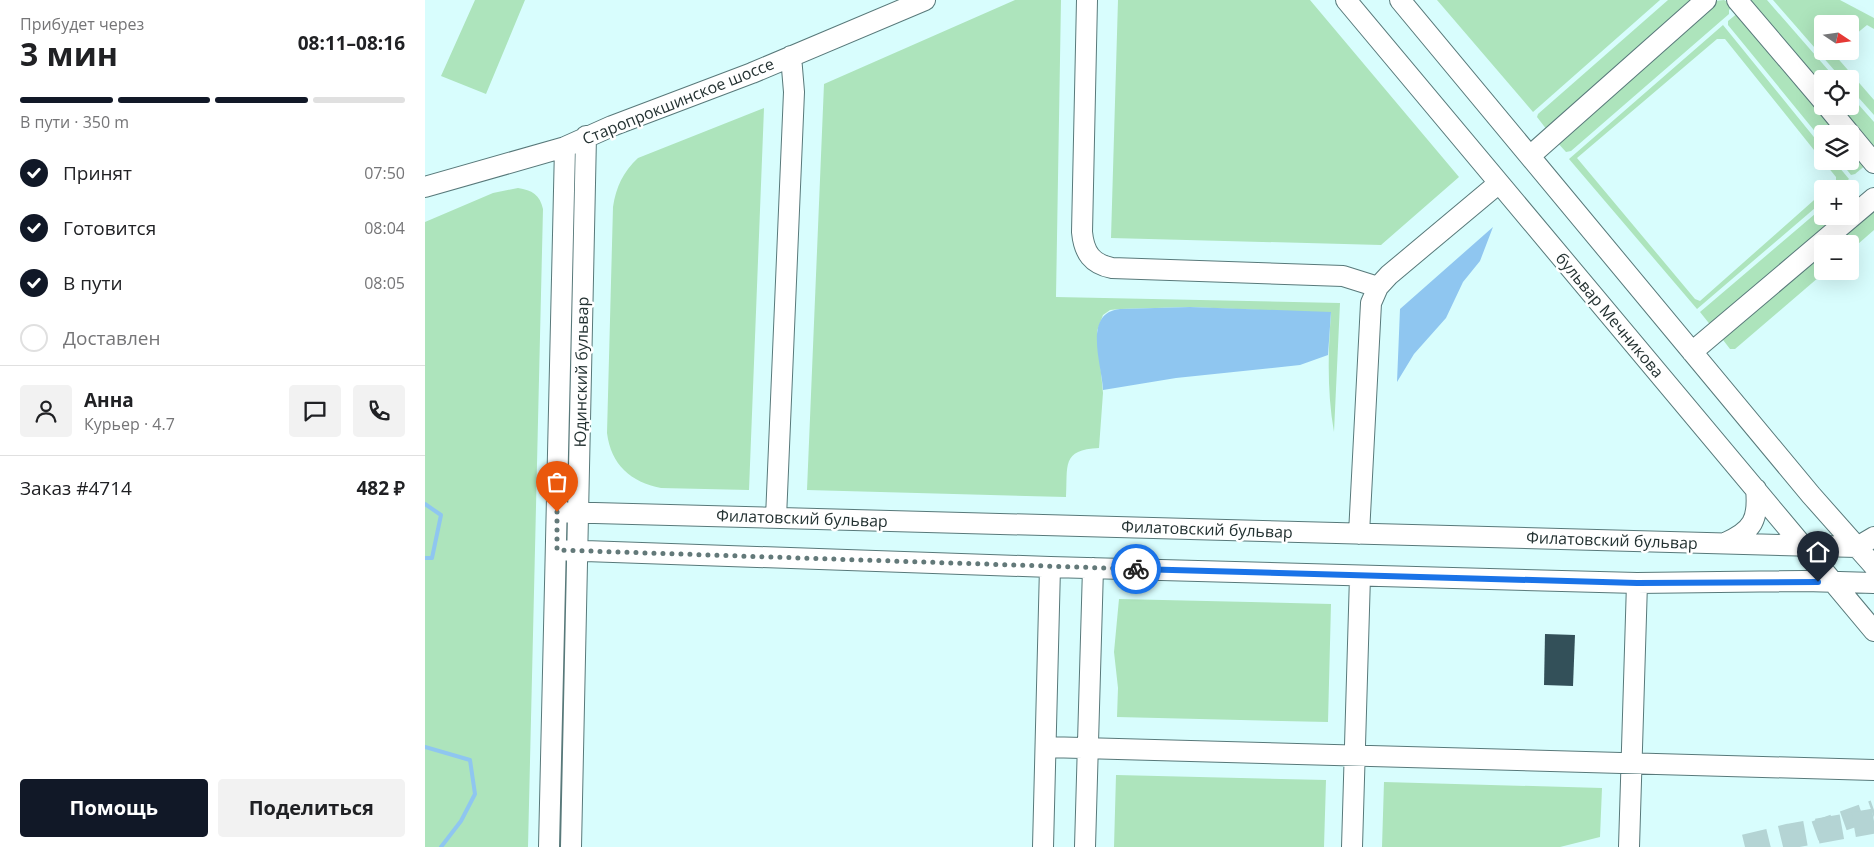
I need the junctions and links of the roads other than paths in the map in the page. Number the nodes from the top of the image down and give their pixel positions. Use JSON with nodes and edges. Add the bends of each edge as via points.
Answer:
{"nodes":[{"id":1,"x":925,"y":0,"type":"edge"},
{"id":2,"x":1087,"y":0,"type":"edge"},
{"id":3,"x":1346,"y":0,"type":"edge"},
{"id":4,"x":1400,"y":0,"type":"edge"},
{"id":5,"x":1706,"y":0,"type":"edge"},
{"id":6,"x":1737,"y":0,"type":"edge"},
{"id":7,"x":791,"y":56,"type":"junction"},
{"id":8,"x":1814,"y":90,"type":"edge"},
{"id":9,"x":1834,"y":115,"type":"edge"},
{"id":10,"x":1843,"y":125,"type":"edge"},
{"id":11,"x":586,"y":136,"type":"junction"},
{"id":12,"x":1859,"y":145,"type":"edge"},
{"id":13,"x":565,"y":147,"type":"junction"},
{"id":14,"x":1530,"y":156,"type":"junction"},
{"id":15,"x":1874,"y":163,"type":"edge"},
{"id":16,"x":1499,"y":183,"type":"junction"},
{"id":17,"x":425,"y":187,"type":"edge"},
{"id":18,"x":1874,"y":198,"type":"edge"},
{"id":19,"x":1378,"y":288,"type":"junction"},
{"id":20,"x":1693,"y":352,"type":"junction"},
{"id":21,"x":1756,"y":489,"type":"junction"},
{"id":22,"x":557,"y":512,"type":"junction"},
{"id":23,"x":578,"y":512,"type":"junction"},
{"id":24,"x":776,"y":518,"type":"junction"},
{"id":25,"x":1359,"y":534,"type":"junction"},
{"id":26,"x":1866,"y":542,"type":"edge"},
{"id":27,"x":1725,"y":543,"type":"junction"},
{"id":28,"x":1801,"y":545,"type":"junction"},
{"id":29,"x":557,"y":550,"type":"junction"},
{"id":30,"x":577,"y":551,"type":"junction"},
{"id":31,"x":1874,"y":566,"type":"edge"},
{"id":32,"x":1050,"y":567,"type":"junction"},
{"id":33,"x":1093,"y":568,"type":"junction"},
{"id":34,"x":1359,"y":576,"type":"junction"},
{"id":35,"x":1832,"y":582,"type":"junction"},
{"id":36,"x":1637,"y":583,"type":"junction"},
{"id":37,"x":1874,"y":583,"type":"edge"},
{"id":38,"x":1874,"y":631,"type":"edge"},
{"id":39,"x":1046,"y":747,"type":"junction"},
{"id":40,"x":1088,"y":749,"type":"junction"},
{"id":41,"x":1355,"y":756,"type":"junction"},
{"id":42,"x":1631,"y":763,"type":"junction"},
{"id":43,"x":1874,"y":770,"type":"edge"},
{"id":44,"x":549,"y":847,"type":"edge"},
{"id":45,"x":571,"y":847,"type":"edge"},
{"id":46,"x":1043,"y":847,"type":"edge"},
{"id":47,"x":1085,"y":847,"type":"edge"},
{"id":48,"x":1352,"y":847,"type":"edge"},
{"id":49,"x":1629,"y":847,"type":"edge"}],
"edges":[{"from":1,"to":7,"type":"street","name":"Старопрокшинское шоссе"},
{"from":2,"to":19,"type":"street","via":[[1082,232],[1083,243],[1096,263],[1112,268],[1343,276]]},
{"from":3,"to":16,"type":"street","name":"бульвар Мечникова"},
{"from":4,"to":14,"type":"street"},
{"from":5,"to":14,"type":"street"},
{"from":6,"to":8,"type":"street"},
{"from":7,"to":11,"type":"street","name":"Старопрокшинское шоссе"},
{"from":7,"to":24,"type":"street","via":[[794,92]]},
{"from":9,"to":10,"type":"street"},
{"from":11,"to":13,"type":"street","name":"Старопрокшинское шоссе"},
{"from":11,"to":23,"type":"street","name":"Юдинский бульвар"},
{"from":12,"to":15,"type":"street"},
{"from":13,"to":17,"type":"street","name":"Старопрокшинское шоссе"},
{"from":13,"to":22,"type":"street","name":"Юдинский бульвар"},
{"from":14,"to":20,"type":"street"},
{"from":16,"to":19,"type":"street","via":[[1389,275]]},
{"from":16,"to":21,"type":"street","name":"бульвар Мечникова"},
{"from":18,"to":20,"type":"street"},
{"from":19,"to":25,"type":"street","via":[[1369,310]]},
{"from":20,"to":26,"type":"street"},
{"from":21,"to":27,"type":"street","via":[[1753,522],[1739,537]]},
{"from":21,"to":28,"type":"street","name":"бульвар Мечникова"},
{"from":22,"to":23,"type":"street","name":"Филатовский бульвар"},
{"from":22,"to":29,"type":"street","name":"Юдинский бульвар"},
{"from":23,"to":24,"type":"street","name":"Филатовский бульвар"},
{"from":23,"to":30,"type":"street","name":"Юдинский бульвар"},
{"from":24,"to":25,"type":"street","name":"Филатовский бульвар"},
{"from":25,"to":27,"type":"street","name":"Филатовский бульвар"},
{"from":26,"to":28,"type":"street","name":"Филатовский бульвар"},
{"from":26,"to":31,"type":"street"},
{"from":27,"to":28,"type":"street","name":"Филатовский бульвар"},
{"from":28,"to":35,"type":"street","name":"бульвар Мечникова"},
{"from":29,"to":30,"type":"street"},
{"from":29,"to":44,"type":"street","name":"Юдинский бульвар"},
{"from":30,"to":32,"type":"street"},
{"from":30,"to":45,"type":"street","name":"Юдинский бульвар"},
{"from":32,"to":33,"type":"street"},
{"from":32,"to":39,"type":"street"},
{"from":33,"to":34,"type":"street"},
{"from":33,"to":40,"type":"street"},
{"from":34,"to":36,"type":"street"},
{"from":34,"to":41,"type":"street"},
{"from":35,"to":36,"type":"street"},
{"from":35,"to":37,"type":"street"},
{"from":35,"to":38,"type":"street","name":"бульвар Мечникова"},
{"from":36,"to":42,"type":"street"},
{"from":39,"to":40,"type":"street"},
{"from":39,"to":46,"type":"street"},
{"from":40,"to":41,"type":"street"},
{"from":40,"to":47,"type":"street"},
{"from":41,"to":42,"type":"street"},
{"from":41,"to":48,"type":"street"},
{"from":42,"to":43,"type":"street"},
{"from":42,"to":49,"type":"street"}]}
